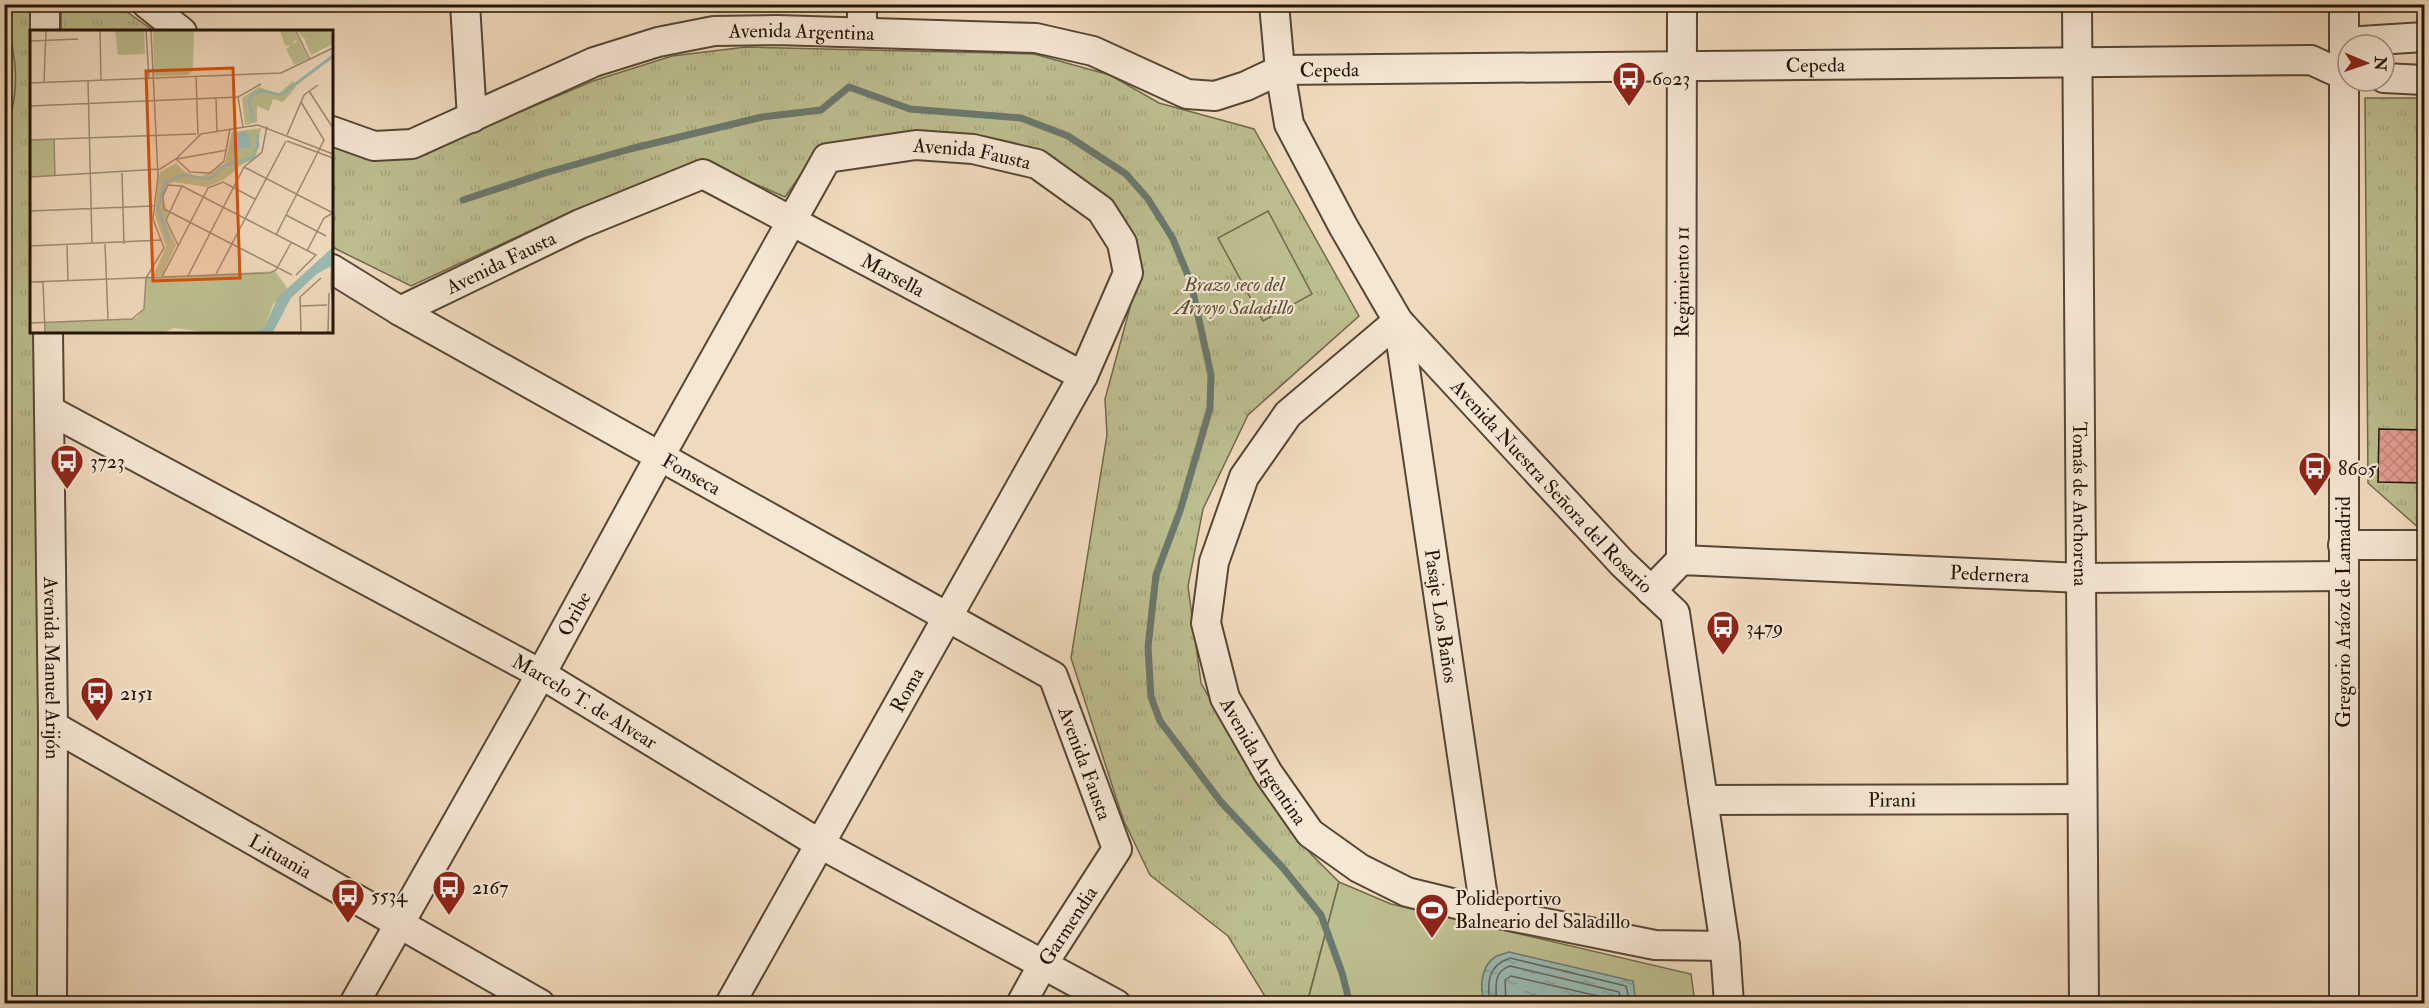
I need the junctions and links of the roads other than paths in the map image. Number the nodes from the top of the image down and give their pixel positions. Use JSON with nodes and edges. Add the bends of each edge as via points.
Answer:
{"nodes":[{"id":1,"x":45,"y":4,"type":"edge"},
{"id":2,"x":147,"y":4,"type":"edge"},
{"id":3,"x":465,"y":4,"type":"edge"},
{"id":4,"x":1274,"y":4,"type":"edge"},
{"id":5,"x":1682,"y":4,"type":"edge"},
{"id":6,"x":2077,"y":4,"type":"edge"},
{"id":7,"x":2344,"y":4,"type":"edge"},
{"id":8,"x":862,"y":18,"type":"edge"},
{"id":9,"x":45,"y":30,"type":"edge"},
{"id":10,"x":180,"y":30,"type":"edge"},
{"id":11,"x":2345,"y":33,"type":"edge"},
{"id":12,"x":2424,"y":37,"type":"edge"},
{"id":13,"x":2396,"y":39,"type":"edge"},
{"id":14,"x":2077,"y":62,"type":"junction"},
{"id":15,"x":1682,"y":65,"type":"junction"},
{"id":16,"x":1280,"y":70,"type":"junction"},
{"id":17,"x":2336,"y":72,"type":"edge"},
{"id":18,"x":2396,"y":79,"type":"edge"},
{"id":19,"x":2424,"y":80,"type":"edge"},
{"id":20,"x":2346,"y":93,"type":"edge"},
{"id":21,"x":472,"y":118,"type":"junction"},
{"id":22,"x":333,"y":131,"type":"edge"},
{"id":23,"x":703,"y":174,"type":"joint"},
{"id":24,"x":791,"y":221,"type":"junction"},
{"id":25,"x":333,"y":270,"type":"edge"},
{"id":26,"x":400,"y":311,"type":"junction"},
{"id":27,"x":1398,"y":321,"type":"junction"},
{"id":28,"x":48,"y":333,"type":"edge"},
{"id":29,"x":1083,"y":376,"type":"junction"},
{"id":30,"x":49,"y":410,"type":"junction"},
{"id":31,"x":660,"y":456,"type":"junction"},
{"id":32,"x":2343,"y":545,"type":"junction"},
{"id":33,"x":2424,"y":545,"type":"edge"},
{"id":34,"x":1681,"y":560,"type":"junction"},
{"id":35,"x":2343,"y":576,"type":"junction"},
{"id":36,"x":2081,"y":578,"type":"junction"},
{"id":37,"x":1651,"y":591,"type":"junction"},
{"id":38,"x":948,"y":617,"type":"junction"},
{"id":39,"x":540,"y":674,"type":"junction"},
{"id":40,"x":1053,"y":676,"type":"joint"},
{"id":41,"x":53,"y":726,"type":"junction"},
{"id":42,"x":1703,"y":800,"type":"junction"},
{"id":43,"x":2082,"y":800,"type":"junction"},
{"id":44,"x":820,"y":844,"type":"junction"},
{"id":45,"x":1118,"y":849,"type":"joint"},
{"id":46,"x":1485,"y":911,"type":"junction"},
{"id":47,"x":398,"y":925,"type":"junction"},
{"id":48,"x":1725,"y":946,"type":"junction"},
{"id":49,"x":1043,"y":964,"type":"junction"},
{"id":50,"x":52,"y":1004,"type":"edge"},
{"id":51,"x":354,"y":1004,"type":"edge"},
{"id":52,"x":540,"y":1004,"type":"edge"},
{"id":53,"x":730,"y":1004,"type":"edge"},
{"id":54,"x":1021,"y":1004,"type":"edge"},
{"id":55,"x":1116,"y":1004,"type":"edge"},
{"id":56,"x":1729,"y":1004,"type":"edge"},
{"id":57,"x":2084,"y":1004,"type":"edge"},
{"id":58,"x":2343,"y":1004,"type":"edge"}],
"edges":[{"from":1,"to":9,"type":"street"},
{"from":2,"to":10,"type":"street"},
{"from":3,"to":21,"type":"street"},
{"from":4,"to":16,"type":"street","name":"Avenida Nuestra Señora del Rosario"},
{"from":5,"to":15,"type":"street","name":"Regimiento 11"},
{"from":6,"to":14,"type":"street","name":"Tomás de Anchorena"},
{"from":7,"to":11,"type":"street","name":"Gregorio Aráoz de Lamadrid"},
{"from":8,"to":16,"type":"street","name":"Avenida Argentina","via":[[1036,38],[1093,51],[1187,94],[1215,96]]},
{"from":8,"to":21,"type":"street","name":"Avenida Argentina","via":[[714,31],[658,42],[594,62]]},
{"from":12,"to":13,"type":"street"},
{"from":14,"to":15,"type":"street","name":"Cepeda"},
{"from":14,"to":17,"type":"street","name":"Cepeda","via":[[2311,60]]},
{"from":14,"to":36,"type":"street","name":"Tomás de Anchorena"},
{"from":15,"to":16,"type":"street","name":"Cepeda"},
{"from":15,"to":34,"type":"street","name":"Regimiento 11"},
{"from":16,"to":27,"type":"street","name":"Avenida Nuestra Señora del Rosario","via":[[1289,124]]},
{"from":18,"to":19,"type":"street"},
{"from":20,"to":32,"type":"street","name":"Gregorio Aráoz de Lamadrid"},
{"from":21,"to":22,"type":"street","name":"Avenida Argentina","via":[[412,144],[374,146]]},
{"from":23,"to":24,"type":"street","name":"Marsella"},
{"from":23,"to":26,"type":"street","name":"Avenida Fausta","via":[[579,224]]},
{"from":24,"to":29,"type":"street","name":"Marsella"},
{"from":24,"to":29,"type":"street","name":"Avenida Fausta","via":[[827,158],[916,145],[973,149],[1037,164],[1101,210],[1122,243],[1128,273]]},
{"from":24,"to":31,"type":"street","name":"Oribe"},
{"from":25,"to":26,"type":"street","name":"Fonseca"},
{"from":26,"to":31,"type":"street","name":"Fonseca"},
{"from":27,"to":37,"type":"street","name":"Avenida Nuestra Señora del Rosario"},
{"from":27,"to":46,"type":"street","name":"Pasaje Los Baños"},
{"from":27,"to":46,"type":"street","name":"Avenida Argentina","via":[[1288,414],[1244,477],[1214,562],[1206,623],[1225,698],[1268,773],[1310,833],[1359,868],[1407,892]]},
{"from":28,"to":30,"type":"street","name":"Avenida Manuel Arijón"},
{"from":29,"to":38,"type":"street","name":"Roma"},
{"from":30,"to":39,"type":"street","name":"Marcelo T. de Alvear"},
{"from":30,"to":41,"type":"street","name":"Avenida Manuel Arijón"},
{"from":31,"to":38,"type":"street","name":"Fonseca"},
{"from":31,"to":39,"type":"street","name":"Oribe"},
{"from":32,"to":33,"type":"street"},
{"from":32,"to":35,"type":"street","name":"Gregorio Aráoz de Lamadrid"},
{"from":34,"to":36,"type":"street","name":"Pedernera"},
{"from":34,"to":37,"type":"street"},
{"from":35,"to":36,"type":"street","name":"Pedernera"},
{"from":35,"to":58,"type":"street","name":"Gregorio Aráoz de Lamadrid"},
{"from":36,"to":43,"type":"street","name":"Tomás de Anchorena"},
{"from":37,"to":42,"type":"street","name":"Avenida Nuestra Señora del Rosario","via":[[1675,613]]},
{"from":38,"to":40,"type":"street","name":"Fonseca"},
{"from":38,"to":44,"type":"street","name":"Roma"},
{"from":39,"to":44,"type":"street","name":"Marcelo T. de Alvear"},
{"from":39,"to":47,"type":"street","name":"Oribe"},
{"from":40,"to":45,"type":"street","name":"Avenida Fausta"},
{"from":41,"to":47,"type":"street","name":"Lituania"},
{"from":41,"to":50,"type":"street","name":"Avenida Manuel Arijón"},
{"from":42,"to":43,"type":"street","name":"Pirani"},
{"from":42,"to":48,"type":"street","name":"Avenida Nuestra Señora del Rosario"},
{"from":43,"to":57,"type":"street","name":"Tomás de Anchorena"},
{"from":44,"to":49,"type":"street","name":"Marcelo T. de Alvear"},
{"from":44,"to":53,"type":"street","name":"Roma"},
{"from":45,"to":49,"type":"street","name":"Garmendia"},
{"from":46,"to":48,"type":"street","name":"Avenida Argentina","via":[[1655,945]]},
{"from":47,"to":51,"type":"street","name":"Oribe"},
{"from":47,"to":52,"type":"street","name":"Lituania"},
{"from":48,"to":56,"type":"street","name":"Avenida Nuestra Señora del Rosario"},
{"from":49,"to":54,"type":"street","name":"Garmendia"},
{"from":49,"to":55,"type":"street","name":"Marcelo T. de Alvear"}]}
